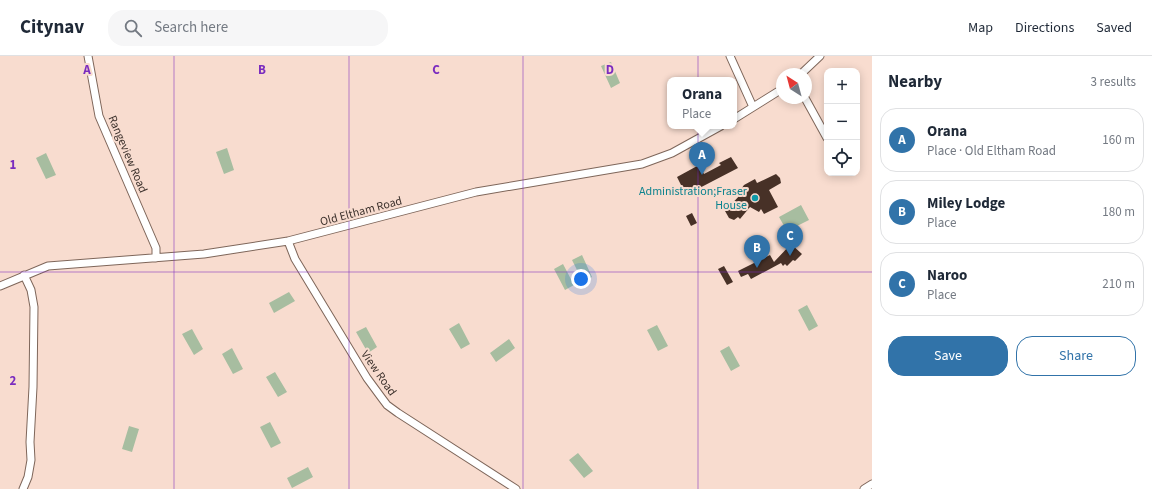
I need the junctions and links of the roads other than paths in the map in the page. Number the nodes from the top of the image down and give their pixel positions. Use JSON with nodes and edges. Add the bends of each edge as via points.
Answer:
{"nodes":[{"id":1,"x":88,"y":56,"type":"edge"},
{"id":2,"x":730,"y":56,"type":"edge"},
{"id":3,"x":820,"y":56,"type":"edge"},
{"id":4,"x":807,"y":68,"type":"edge"},
{"id":5,"x":776,"y":93,"type":"edge"},
{"id":6,"x":808,"y":104,"type":"edge"},
{"id":7,"x":753,"y":108,"type":"junction"},
{"id":8,"x":737,"y":117,"type":"edge"},
{"id":9,"x":716,"y":129,"type":"edge"},
{"id":10,"x":824,"y":133,"type":"edge"},
{"id":11,"x":288,"y":241,"type":"junction"},
{"id":12,"x":156,"y":258,"type":"junction"},
{"id":13,"x":24,"y":275,"type":"junction"},
{"id":14,"x":0,"y":286,"type":"edge"},
{"id":15,"x":872,"y":484,"type":"edge"},
{"id":16,"x":23,"y":489,"type":"edge"},
{"id":17,"x":516,"y":489,"type":"edge"},
{"id":18,"x":864,"y":489,"type":"edge"}],
"edges":[{"from":1,"to":12,"type":"street","name":"Rangeview Road","via":[[99,116],[156,248]]},
{"from":2,"to":7,"type":"street"},
{"from":3,"to":4,"type":"street"},
{"from":5,"to":7,"type":"street"},
{"from":6,"to":10,"type":"street"},
{"from":7,"to":8,"type":"street"},
{"from":9,"to":11,"type":"street","name":"Old Eltham Road","via":[[672,153],[642,164],[476,192]]},
{"from":11,"to":12,"type":"street","name":"Old Eltham Road","via":[[204,254]]},
{"from":11,"to":17,"type":"street","name":"View Road","via":[[295,259],[374,389],[387,405]]},
{"from":12,"to":13,"type":"street","name":"Old Eltham Road","via":[[48,266]]},
{"from":13,"to":14,"type":"street","name":"Old Eltham Road"},
{"from":13,"to":16,"type":"street","via":[[31,290],[34,307],[31,460]]},
{"from":15,"to":18,"type":"street"}]}
